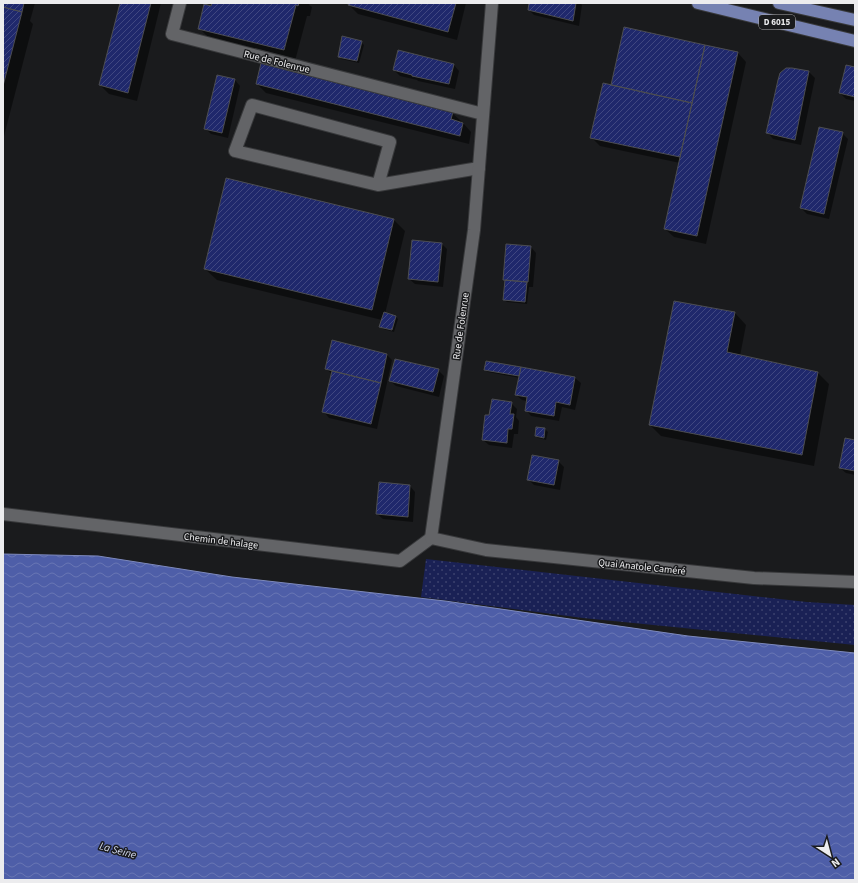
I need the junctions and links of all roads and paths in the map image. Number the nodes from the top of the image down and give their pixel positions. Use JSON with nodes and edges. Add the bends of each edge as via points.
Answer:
{"nodes":[{"id":1,"x":180,"y":3,"type":"edge"},
{"id":2,"x":492,"y":3,"type":"edge"},
{"id":3,"x":698,"y":3,"type":"edge"},
{"id":4,"x":779,"y":3,"type":"edge"},
{"id":5,"x":855,"y":20,"type":"edge"},
{"id":6,"x":855,"y":41,"type":"edge"},
{"id":7,"x":483,"y":114,"type":"junction"},
{"id":8,"x":479,"y":168,"type":"junction"},
{"id":9,"x":378,"y":185,"type":"junction"},
{"id":10,"x":3,"y":514,"type":"edge"},
{"id":11,"x":431,"y":538,"type":"junction"},
{"id":12,"x":855,"y":582,"type":"edge"}],
"edges":[{"from":1,"to":7,"type":"street","name":"Rue de Folenrue","via":[[172,34]]},
{"from":2,"to":7,"type":"street","name":"Rue de Folenrue"},
{"from":3,"to":6,"type":"main road","number":"D 6015"},
{"from":4,"to":5,"type":"main road","number":"D 6015"},
{"from":7,"to":8,"type":"street","name":"Rue de Folenrue"},
{"from":8,"to":9,"type":"street"},
{"from":8,"to":11,"type":"street","name":"Rue de Folenrue","via":[[474,230]]},
{"from":9,"to":9,"type":"street","via":[[235,150],[252,105],[390,142]]},
{"from":10,"to":11,"type":"street","name":"Chemin de halage","via":[[400,561]]},
{"from":11,"to":12,"type":"street","name":"Quai Anatole Caméré","via":[[486,550],[754,578]]}]}
